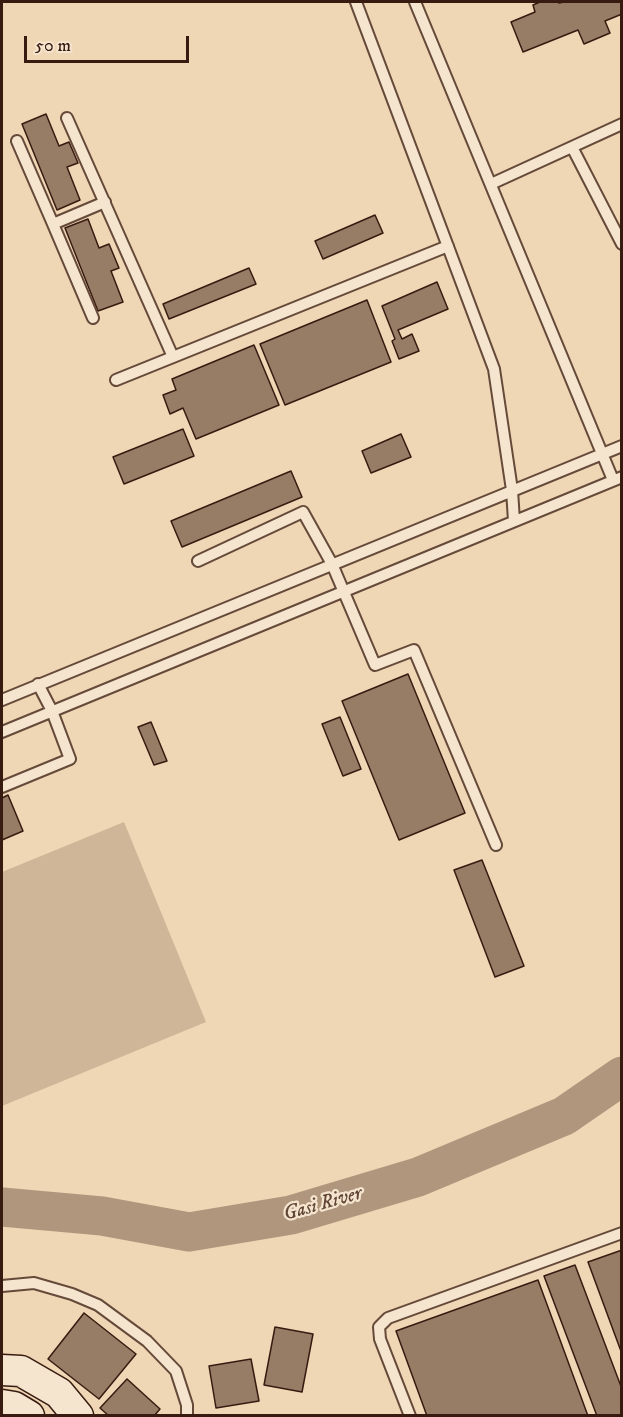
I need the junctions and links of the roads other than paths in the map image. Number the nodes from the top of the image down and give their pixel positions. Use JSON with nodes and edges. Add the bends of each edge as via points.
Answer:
{"nodes":[{"id":1,"x":356,"y":2,"type":"edge"},
{"id":2,"x":416,"y":2,"type":"edge"},
{"id":3,"x":67,"y":118,"type":"dead end"},
{"id":4,"x":621,"y":124,"type":"edge"},
{"id":5,"x":17,"y":141,"type":"dead end"},
{"id":6,"x":572,"y":147,"type":"junction"},
{"id":7,"x":491,"y":184,"type":"junction"},
{"id":8,"x":105,"y":202,"type":"junction"},
{"id":9,"x":53,"y":224,"type":"junction"},
{"id":10,"x":621,"y":244,"type":"edge"},
{"id":11,"x":448,"y":246,"type":"junction"},
{"id":12,"x":93,"y":318,"type":"dead end"},
{"id":13,"x":173,"y":357,"type":"junction"},
{"id":14,"x":116,"y":380,"type":"dead end"},
{"id":15,"x":621,"y":446,"type":"edge"},
{"id":16,"x":602,"y":454,"type":"junction"},
{"id":17,"x":617,"y":478,"type":"edge"},
{"id":18,"x":512,"y":490,"type":"junction"},
{"id":19,"x":514,"y":521,"type":"junction"},
{"id":20,"x":198,"y":561,"type":"dead end"},
{"id":21,"x":332,"y":564,"type":"junction"},
{"id":22,"x":344,"y":591,"type":"junction"},
{"id":23,"x":39,"y":684,"type":"junction"},
{"id":24,"x":2,"y":699,"type":"edge"},
{"id":25,"x":52,"y":711,"type":"junction"},
{"id":26,"x":2,"y":732,"type":"edge"},
{"id":27,"x":2,"y":787,"type":"edge"},
{"id":28,"x":496,"y":845,"type":"dead end"},
{"id":29,"x":621,"y":1233,"type":"edge"},
{"id":30,"x":2,"y":1286,"type":"edge"},
{"id":31,"x":2,"y":1370,"type":"edge"},
{"id":32,"x":2,"y":1405,"type":"edge"},
{"id":33,"x":29,"y":1416,"type":"edge"},
{"id":34,"x":78,"y":1416,"type":"edge"},
{"id":35,"x":187,"y":1416,"type":"edge"},
{"id":36,"x":410,"y":1416,"type":"edge"}],
"edges":[{"from":1,"to":11,"type":"lane"},
{"from":2,"to":7,"type":"lane"},
{"from":3,"to":8,"type":"lane"},
{"from":4,"to":6,"type":"lane"},
{"from":5,"to":9,"type":"lane"},
{"from":6,"to":7,"type":"lane"},
{"from":6,"to":10,"type":"lane"},
{"from":7,"to":16,"type":"lane"},
{"from":8,"to":9,"type":"lane"},
{"from":8,"to":13,"type":"lane"},
{"from":9,"to":12,"type":"lane"},
{"from":11,"to":13,"type":"lane"},
{"from":11,"to":18,"type":"lane","via":[[494,369]]},
{"from":13,"to":14,"type":"lane"},
{"from":15,"to":16,"type":"lane"},
{"from":16,"to":17,"type":"lane"},
{"from":16,"to":18,"type":"lane"},
{"from":17,"to":19,"type":"lane"},
{"from":18,"to":19,"type":"lane"},
{"from":18,"to":21,"type":"lane"},
{"from":19,"to":22,"type":"lane"},
{"from":20,"to":21,"type":"lane","via":[[303,512]]},
{"from":21,"to":22,"type":"lane"},
{"from":21,"to":23,"type":"lane"},
{"from":22,"to":25,"type":"lane"},
{"from":22,"to":28,"type":"lane","via":[[375,665],[414,650]]},
{"from":23,"to":24,"type":"lane"},
{"from":23,"to":25,"type":"lane"},
{"from":25,"to":26,"type":"lane"},
{"from":25,"to":27,"type":"lane","via":[[70,759]]},
{"from":29,"to":36,"type":"lane","via":[[388,1318],[379,1327],[380,1339]]},
{"from":30,"to":35,"type":"lane","via":[[34,1283],[98,1305],[147,1341],[176,1371]]},
{"from":31,"to":34,"type":"main road","via":[[21,1371],[59,1393]]},
{"from":32,"to":33,"type":"main road"}]}
